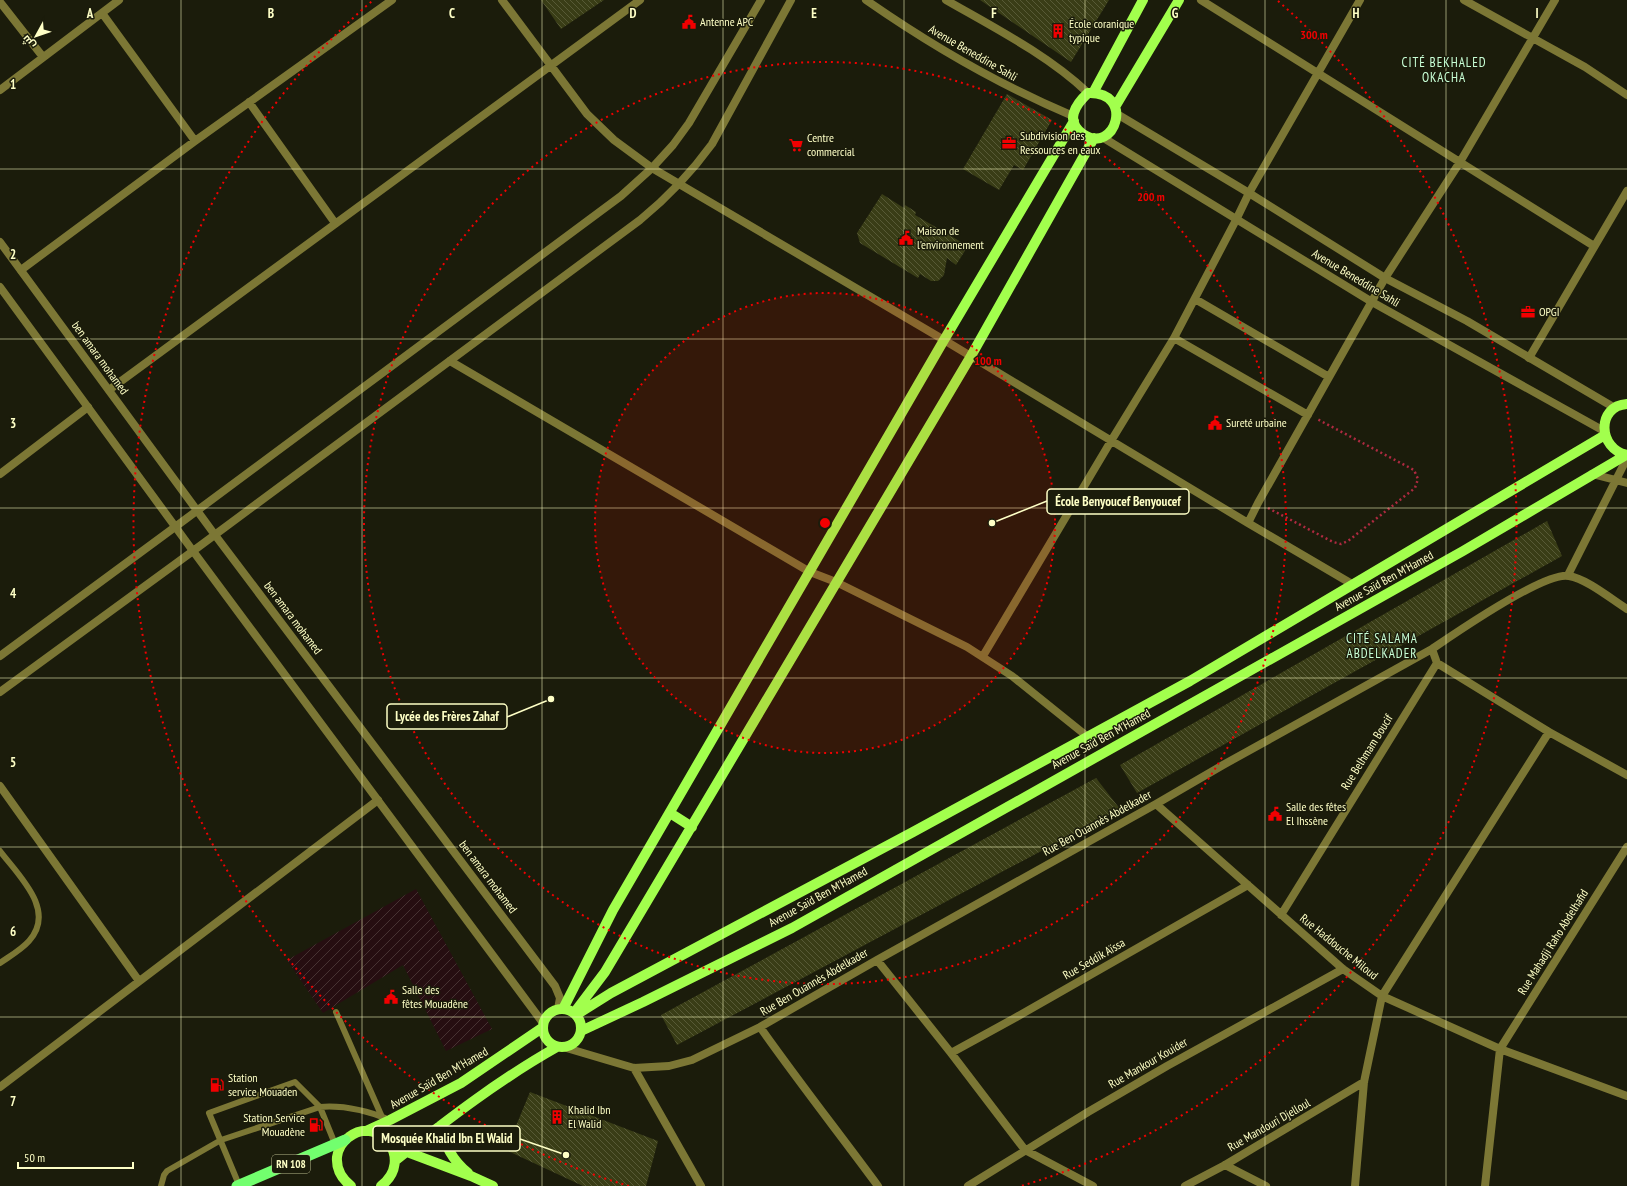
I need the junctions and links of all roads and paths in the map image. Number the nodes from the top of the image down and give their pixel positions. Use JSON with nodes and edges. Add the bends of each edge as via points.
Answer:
{"nodes":[{"id":1,"x":119,"y":0,"type":"edge"},
{"id":2,"x":392,"y":0,"type":"edge"},
{"id":3,"x":502,"y":0,"type":"edge"},
{"id":4,"x":640,"y":0,"type":"edge"},
{"id":5,"x":761,"y":0,"type":"edge"},
{"id":6,"x":791,"y":0,"type":"edge"},
{"id":7,"x":866,"y":0,"type":"edge"},
{"id":8,"x":946,"y":0,"type":"edge"},
{"id":9,"x":1143,"y":0,"type":"edge"},
{"id":10,"x":1179,"y":0,"type":"edge"},
{"id":11,"x":1201,"y":0,"type":"edge"},
{"id":12,"x":1360,"y":0,"type":"edge"},
{"id":13,"x":1464,"y":0,"type":"edge"},
{"id":14,"x":1555,"y":0,"type":"edge"},
{"id":15,"x":0,"y":2,"type":"edge"},
{"id":16,"x":102,"y":13,"type":"junction"},
{"id":17,"x":1533,"y":39,"type":"junction"},
{"id":18,"x":43,"y":58,"type":"junction"},
{"id":19,"x":550,"y":65,"type":"junction"},
{"id":20,"x":1318,"y":73,"type":"junction"},
{"id":21,"x":0,"y":90,"type":"edge"},
{"id":22,"x":1091,"y":93,"type":"junction"},
{"id":23,"x":1627,"y":94,"type":"edge"},
{"id":24,"x":249,"y":102,"type":"junction"},
{"id":25,"x":1116,"y":111,"type":"junction"},
{"id":26,"x":1073,"y":119,"type":"junction"},
{"id":27,"x":1098,"y":138,"type":"junction"},
{"id":28,"x":195,"y":141,"type":"junction"},
{"id":29,"x":1460,"y":162,"type":"junction"},
{"id":30,"x":652,"y":168,"type":"junction"},
{"id":31,"x":680,"y":184,"type":"junction"},
{"id":32,"x":1627,"y":191,"type":"edge"},
{"id":33,"x":1249,"y":193,"type":"junction"},
{"id":34,"x":1236,"y":220,"type":"junction"},
{"id":35,"x":335,"y":223,"type":"junction"},
{"id":36,"x":0,"y":242,"type":"edge"},
{"id":37,"x":1594,"y":246,"type":"junction"},
{"id":38,"x":21,"y":270,"type":"junction"},
{"id":39,"x":1385,"y":278,"type":"junction"},
{"id":40,"x":0,"y":287,"type":"edge"},
{"id":41,"x":1195,"y":299,"type":"junction"},
{"id":42,"x":1372,"y":302,"type":"junction"},
{"id":43,"x":1174,"y":338,"type":"junction"},
{"id":44,"x":944,"y":340,"type":"junction"},
{"id":45,"x":971,"y":356,"type":"junction"},
{"id":46,"x":1529,"y":358,"type":"junction"},
{"id":47,"x":450,"y":361,"type":"junction"},
{"id":48,"x":1329,"y":377,"type":"junction"},
{"id":49,"x":109,"y":390,"type":"junction"},
{"id":50,"x":1627,"y":404,"type":"edge"},
{"id":51,"x":88,"y":407,"type":"junction"},
{"id":52,"x":1615,"y":408,"type":"junction"},
{"id":53,"x":1308,"y":415,"type":"junction"},
{"id":54,"x":1605,"y":433,"type":"junction"},
{"id":55,"x":1111,"y":441,"type":"junction"},
{"id":56,"x":1627,"y":456,"type":"edge"},
{"id":57,"x":0,"y":474,"type":"edge"},
{"id":58,"x":1592,"y":474,"type":"junction"},
{"id":59,"x":1616,"y":480,"type":"junction"},
{"id":60,"x":1627,"y":483,"type":"edge"},
{"id":61,"x":1258,"y":503,"type":"junction"},
{"id":62,"x":197,"y":510,"type":"junction"},
{"id":63,"x":1248,"y":523,"type":"junction"},
{"id":64,"x":175,"y":527,"type":"junction"},
{"id":65,"x":215,"y":535,"type":"junction"},
{"id":66,"x":192,"y":551,"type":"junction"},
{"id":67,"x":810,"y":572,"type":"junction"},
{"id":68,"x":1568,"y":575,"type":"junction"},
{"id":69,"x":836,"y":582,"type":"junction"},
{"id":70,"x":1352,"y":584,"type":"junction"},
{"id":71,"x":1627,"y":609,"type":"edge"},
{"id":72,"x":1432,"y":649,"type":"junction"},
{"id":73,"x":0,"y":656,"type":"edge"},
{"id":74,"x":983,"y":656,"type":"junction"},
{"id":75,"x":1437,"y":663,"type":"junction"},
{"id":76,"x":0,"y":692,"type":"edge"},
{"id":77,"x":1549,"y":732,"type":"junction"},
{"id":78,"x":1088,"y":737,"type":"junction"},
{"id":79,"x":1627,"y":775,"type":"edge"},
{"id":80,"x":0,"y":786,"type":"edge"},
{"id":81,"x":378,"y":800,"type":"junction"},
{"id":82,"x":1156,"y":804,"type":"junction"},
{"id":83,"x":670,"y":813,"type":"junction"},
{"id":84,"x":692,"y":827,"type":"junction"},
{"id":85,"x":1627,"y":848,"type":"edge"},
{"id":86,"x":1,"y":855,"type":"edge"},
{"id":87,"x":1248,"y":885,"type":"junction"},
{"id":88,"x":1281,"y":915,"type":"junction"},
{"id":89,"x":877,"y":960,"type":"junction"},
{"id":90,"x":0,"y":963,"type":"edge"},
{"id":91,"x":1344,"y":969,"type":"junction"},
{"id":92,"x":139,"y":981,"type":"junction"},
{"id":93,"x":1382,"y":996,"type":"junction"},
{"id":94,"x":560,"y":1009,"type":"junction"},
{"id":95,"x":336,"y":1012,"type":"dead end"},
{"id":96,"x":575,"y":1014,"type":"junction"},
{"id":97,"x":543,"y":1026,"type":"junction"},
{"id":98,"x":760,"y":1027,"type":"junction"},
{"id":99,"x":581,"y":1031,"type":"junction"},
{"id":100,"x":560,"y":1047,"type":"junction"},
{"id":101,"x":1500,"y":1049,"type":"junction"},
{"id":102,"x":951,"y":1053,"type":"junction"},
{"id":103,"x":634,"y":1068,"type":"junction"},
{"id":104,"x":1364,"y":1082,"type":"junction"},
{"id":105,"x":0,"y":1087,"type":"edge"},
{"id":106,"x":1627,"y":1096,"type":"edge"},
{"id":107,"x":320,"y":1107,"type":"junction"},
{"id":108,"x":386,"y":1119,"type":"junction"},
{"id":109,"x":440,"y":1126,"type":"junction"},
{"id":110,"x":366,"y":1131,"type":"junction"},
{"id":111,"x":221,"y":1140,"type":"junction"},
{"id":112,"x":340,"y":1142,"type":"junction"},
{"id":113,"x":392,"y":1145,"type":"junction"},
{"id":114,"x":1025,"y":1150,"type":"junction"},
{"id":115,"x":406,"y":1152,"type":"junction"},
{"id":116,"x":396,"y":1160,"type":"junction"},
{"id":117,"x":1224,"y":1165,"type":"junction"},
{"id":118,"x":471,"y":1176,"type":"junction"},
{"id":119,"x":238,"y":1185,"type":"edge"},
{"id":120,"x":160,"y":1186,"type":"edge"},
{"id":121,"x":351,"y":1186,"type":"edge"},
{"id":122,"x":381,"y":1186,"type":"edge"},
{"id":123,"x":493,"y":1186,"type":"edge"},
{"id":124,"x":701,"y":1186,"type":"edge"},
{"id":125,"x":878,"y":1186,"type":"edge"},
{"id":126,"x":968,"y":1186,"type":"edge"},
{"id":127,"x":1093,"y":1186,"type":"edge"},
{"id":128,"x":1185,"y":1186,"type":"edge"},
{"id":129,"x":1266,"y":1186,"type":"edge"},
{"id":130,"x":1355,"y":1186,"type":"edge"},
{"id":131,"x":1485,"y":1186,"type":"edge"}],
"edges":[{"from":1,"to":16,"type":"street"},
{"from":2,"to":24,"type":"street"},
{"from":3,"to":19,"type":"street"},
{"from":4,"to":19,"type":"street"},
{"from":5,"to":30,"type":"street","via":[[689,123]]},
{"from":6,"to":31,"type":"street","via":[[712,144]]},
{"from":7,"to":26,"type":"street","name":"Avenue Beneddine Sahli","via":[[910,31],[964,63]]},
{"from":8,"to":22,"type":"street","via":[[1033,52]]},
{"from":9,"to":22,"type":"main road"},
{"from":10,"to":25,"type":"main road"},
{"from":11,"to":20,"type":"street"},
{"from":12,"to":20,"type":"street"},
{"from":13,"to":17,"type":"street"},
{"from":14,"to":17,"type":"street"},
{"from":15,"to":18,"type":"street"},
{"from":16,"to":18,"type":"street"},
{"from":16,"to":28,"type":"street"},
{"from":17,"to":23,"type":"street","via":[[1585,67]]},
{"from":17,"to":29,"type":"street"},
{"from":18,"to":21,"type":"street"},
{"from":19,"to":30,"type":"street","via":[[574,99],[600,127]]},
{"from":19,"to":35,"type":"street"},
{"from":20,"to":29,"type":"street"},
{"from":20,"to":33,"type":"street"},
{"from":22,"to":25,"type":"main road","via":[[1105,96]]},
{"from":22,"to":26,"type":"main road","via":[[1078,102]]},
{"from":24,"to":28,"type":"street"},
{"from":24,"to":35,"type":"street"},
{"from":25,"to":27,"type":"main road","via":[[1113,129]]},
{"from":25,"to":33,"type":"street","name":"Avenue Beneddine Sahli"},
{"from":26,"to":27,"type":"main road","via":[[1081,133]]},
{"from":26,"to":44,"type":"main road"},
{"from":27,"to":34,"type":"street","name":"Avenue Beneddine Sahli"},
{"from":27,"to":45,"type":"main road"},
{"from":28,"to":38,"type":"street"},
{"from":29,"to":37,"type":"street"},
{"from":29,"to":39,"type":"street"},
{"from":30,"to":31,"type":"street"},
{"from":30,"to":62,"type":"street","via":[[622,196]]},
{"from":31,"to":44,"type":"street"},
{"from":31,"to":47,"type":"street","via":[[640,220]]},
{"from":32,"to":37,"type":"street"},
{"from":33,"to":34,"type":"street"},
{"from":33,"to":39,"type":"street","name":"Avenue Beneddine Sahli"},
{"from":34,"to":41,"type":"street"},
{"from":34,"to":42,"type":"street","name":"Avenue Beneddine Sahli"},
{"from":35,"to":49,"type":"street"},
{"from":36,"to":38,"type":"street","name":"ben amara mohamed"},
{"from":37,"to":46,"type":"street"},
{"from":38,"to":49,"type":"street","name":"ben amara mohamed"},
{"from":39,"to":42,"type":"street"},
{"from":39,"to":46,"type":"street","name":"Avenue Beneddine Sahli","via":[[1467,321]]},
{"from":40,"to":51,"type":"street"},
{"from":41,"to":43,"type":"street"},
{"from":41,"to":48,"type":"street"},
{"from":42,"to":48,"type":"street"},
{"from":42,"to":54,"type":"street","name":"Avenue Beneddine Sahli"},
{"from":43,"to":53,"type":"street"},
{"from":43,"to":55,"type":"street"},
{"from":44,"to":45,"type":"street"},
{"from":44,"to":67,"type":"main road"},
{"from":45,"to":55,"type":"street"},
{"from":45,"to":69,"type":"main road"},
{"from":46,"to":52,"type":"street","name":"Avenue Beneddine Sahli"},
{"from":47,"to":65,"type":"street"},
{"from":47,"to":67,"type":"street"},
{"from":48,"to":53,"type":"street"},
{"from":49,"to":62,"type":"street","name":"ben amara mohamed"},
{"from":50,"to":52,"type":"main road"},
{"from":51,"to":57,"type":"street"},
{"from":51,"to":64,"type":"street"},
{"from":52,"to":54,"type":"main road","via":[[1605,422]]},
{"from":53,"to":61,"type":"street"},
{"from":53,"to":61,"type":"path","via":[[1414,470],[1418,479],[1415,488],[1341,544]]},
{"from":54,"to":56,"type":"main road","via":[[1611,447]]},
{"from":54,"to":70,"type":"main road","name":"Avenue Saïd Ben M'Hamed"},
{"from":55,"to":63,"type":"street"},
{"from":55,"to":74,"type":"street"},
{"from":56,"to":58,"type":"main road","name":"Avenue Saïd Ben M'Hamed"},
{"from":56,"to":59,"type":"street"},
{"from":58,"to":59,"type":"street"},
{"from":58,"to":99,"type":"main road","name":"Avenue Saïd Ben M'Hamed","via":[[1462,551],[792,928]]},
{"from":59,"to":60,"type":"street"},
{"from":59,"to":68,"type":"street"},
{"from":61,"to":63,"type":"street"},
{"from":62,"to":64,"type":"street"},
{"from":62,"to":65,"type":"street","name":"ben amara mohamed"},
{"from":63,"to":70,"type":"street"},
{"from":64,"to":66,"type":"street"},
{"from":64,"to":73,"type":"street"},
{"from":65,"to":66,"type":"street"},
{"from":65,"to":94,"type":"street","name":"ben amara mohamed","via":[[555,986],[560,998]]},
{"from":66,"to":76,"type":"street"},
{"from":66,"to":81,"type":"street"},
{"from":67,"to":69,"type":"street"},
{"from":67,"to":83,"type":"main road"},
{"from":68,"to":71,"type":"street","via":[[1589,584]]},
{"from":68,"to":72,"type":"street","name":"Rue Ben Ouannès Abdelkader","via":[[1554,577],[1507,601],[1464,626]]},
{"from":69,"to":74,"type":"street"},
{"from":69,"to":84,"type":"main road"},
{"from":70,"to":78,"type":"main road","name":"Avenue Saïd Ben M'Hamed","via":[[1190,681]]},
{"from":72,"to":75,"type":"street"},
{"from":72,"to":82,"type":"street","name":"Rue Ben Ouannès Abdelkader"},
{"from":74,"to":78,"type":"street"},
{"from":75,"to":77,"type":"street"},
{"from":75,"to":88,"type":"street","name":"Rue Belhmam Boucif"},
{"from":77,"to":79,"type":"street"},
{"from":77,"to":93,"type":"street"},
{"from":78,"to":96,"type":"main road","name":"Avenue Saïd Ben M'Hamed"},
{"from":80,"to":92,"type":"street"},
{"from":81,"to":92,"type":"street"},
{"from":81,"to":97,"type":"street"},
{"from":82,"to":87,"type":"street","name":"Rue Haddouche Miloud"},
{"from":82,"to":89,"type":"street","name":"Rue Ben Ouannès Abdelkader"},
{"from":83,"to":84,"type":"main road"},
{"from":83,"to":94,"type":"main road","via":[[613,910]]},
{"from":84,"to":96,"type":"main road","via":[[605,972]]},
{"from":85,"to":101,"type":"street","name":"Rue Mahadji Raho Abdelhafid"},
{"from":86,"to":90,"type":"lane","via":[[36,898],[39,916],[35,933],[30,940]]},
{"from":87,"to":88,"type":"street","name":"Rue Haddouche Miloud"},
{"from":87,"to":102,"type":"street","name":"Rue Seddik Aïssa"},
{"from":88,"to":91,"type":"street","name":"Rue Haddouche Miloud"},
{"from":89,"to":98,"type":"street","name":"Rue Ben Ouannès Abdelkader"},
{"from":89,"to":102,"type":"street"},
{"from":91,"to":93,"type":"street","name":"Rue Haddouche Miloud"},
{"from":91,"to":114,"type":"street","name":"Rue Mankour Kouider","via":[[1167,1066]]},
{"from":92,"to":105,"type":"street"},
{"from":93,"to":101,"type":"street","name":"Rue Haddouche Miloud"},
{"from":93,"to":104,"type":"street"},
{"from":94,"to":96,"type":"main road"},
{"from":94,"to":97,"type":"main road","via":[[549,1014]]},
{"from":95,"to":108,"type":"lane"},
{"from":96,"to":99,"type":"main road"},
{"from":97,"to":100,"type":"main road","via":[[546,1040]]},
{"from":97,"to":108,"type":"main road","name":"Avenue Saïd Ben M'Hamed","via":[[461,1083]]},
{"from":98,"to":103,"type":"street","name":"Rue Ben Ouannès Abdelkader","via":[[692,1060],[669,1066]]},
{"from":98,"to":125,"type":"street"},
{"from":99,"to":100,"type":"main road","via":[[575,1042]]},
{"from":100,"to":103,"type":"street","name":"Rue Ben Ouannès Abdelkader"},
{"from":100,"to":109,"type":"main road","via":[[525,1066]]},
{"from":101,"to":106,"type":"street","name":"Rue Haddouche Miloud"},
{"from":101,"to":131,"type":"street"},
{"from":102,"to":114,"type":"street"},
{"from":103,"to":124,"type":"street"},
{"from":104,"to":117,"type":"street","name":"Rue Mandouri Djelloul"},
{"from":104,"to":130,"type":"street"},
{"from":107,"to":108,"type":"lane","via":[[334,1106],[363,1111]]},
{"from":107,"to":111,"type":"lane"},
{"from":107,"to":111,"type":"lane","via":[[295,1082],[209,1113]]},
{"from":107,"to":112,"type":"lane"},
{"from":108,"to":110,"type":"main road","name":"Avenue Saïd Ben M'Hamed"},
{"from":109,"to":115,"type":"main road"},
{"from":109,"to":118,"type":"main road","via":[[447,1148]]},
{"from":110,"to":112,"type":"main road","name":"Avenue Saïd Ben M'Hamed","via":[[351,1135]]},
{"from":110,"to":113,"type":"main road","via":[[380,1135]]},
{"from":111,"to":119,"type":"lane"},
{"from":111,"to":120,"type":"lane","via":[[167,1171]]},
{"from":112,"to":119,"type":"highway","number":"RN 108"},
{"from":112,"to":121,"type":"main road","via":[[337,1161],[341,1176]]},
{"from":113,"to":115,"type":"main road"},
{"from":113,"to":116,"type":"main road"},
{"from":114,"to":126,"type":"street","name":"Rue Mankour Kouider"},
{"from":114,"to":127,"type":"street"},
{"from":115,"to":116,"type":"main road"},
{"from":115,"to":118,"type":"main road"},
{"from":116,"to":122,"type":"main road","via":[[392,1175]]},
{"from":117,"to":128,"type":"street","name":"Rue Mandouri Djelloul"},
{"from":117,"to":129,"type":"street"},
{"from":118,"to":123,"type":"main road"}]}
